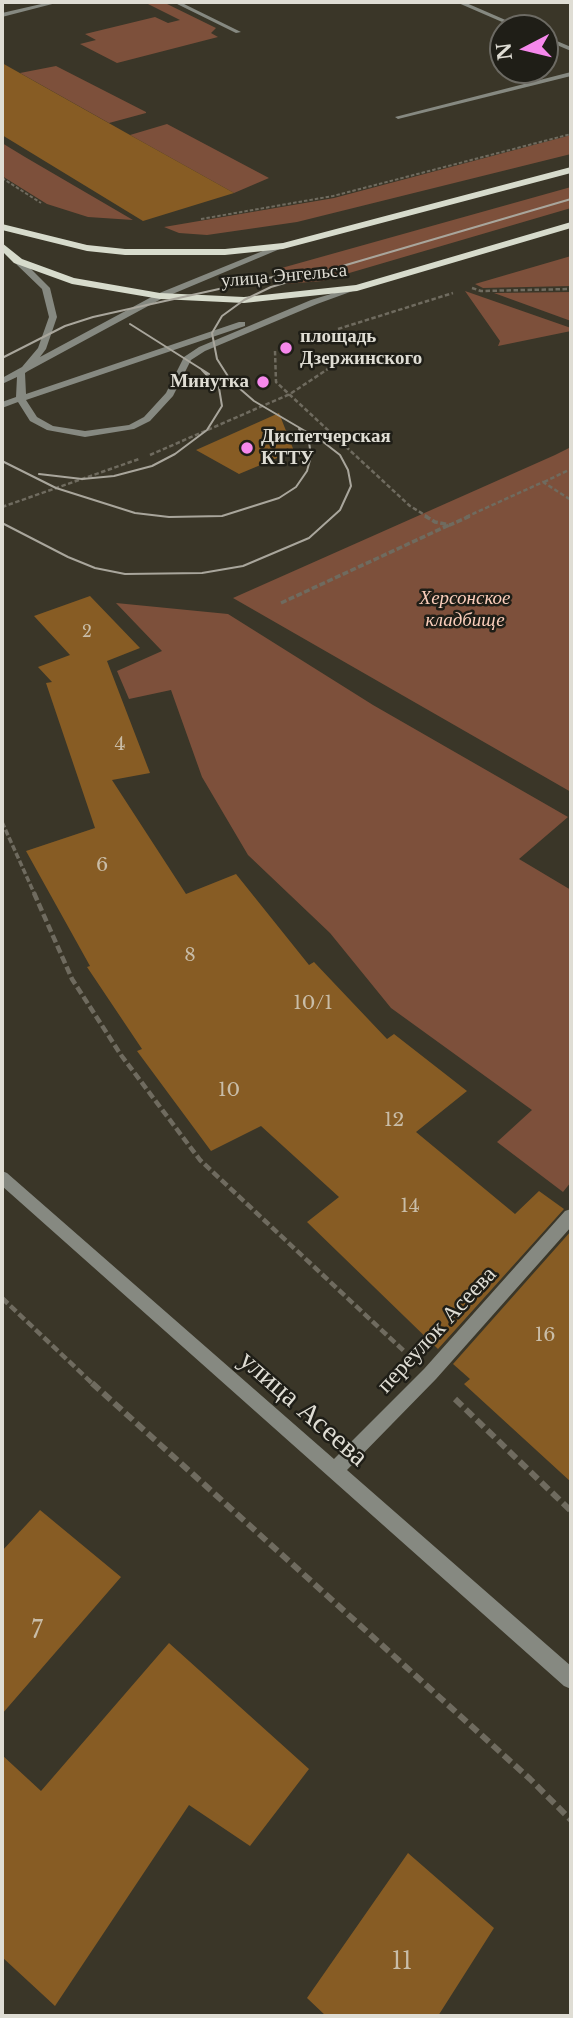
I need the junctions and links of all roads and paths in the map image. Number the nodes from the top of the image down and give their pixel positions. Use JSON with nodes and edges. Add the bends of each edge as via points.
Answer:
{"nodes":[{"id":1,"x":57,"y":2,"type":"edge"},
{"id":2,"x":176,"y":2,"type":"edge"},
{"id":3,"x":459,"y":2,"type":"edge"},
{"id":4,"x":2,"y":15,"type":"edge"},
{"id":5,"x":489,"y":15,"type":"edge"},
{"id":6,"x":238,"y":32,"type":"dead end"},
{"id":7,"x":571,"y":74,"type":"edge"},
{"id":8,"x":398,"y":117,"type":"dead end"},
{"id":9,"x":571,"y":134,"type":"edge"},
{"id":10,"x":571,"y":172,"type":"edge"},
{"id":11,"x":2,"y":178,"type":"edge"},
{"id":12,"x":44,"y":205,"type":"dead end"},
{"id":13,"x":199,"y":219,"type":"dead end"},
{"id":14,"x":571,"y":225,"type":"edge"},
{"id":15,"x":2,"y":227,"type":"edge"},
{"id":16,"x":2,"y":246,"type":"edge"},
{"id":17,"x":283,"y":246,"type":"junction"},
{"id":18,"x":18,"y":261,"type":"junction"},
{"id":19,"x":464,"y":285,"type":"dead end"},
{"id":20,"x":357,"y":288,"type":"junction"},
{"id":21,"x":571,"y":289,"type":"edge"},
{"id":22,"x":456,"y":290,"type":"dead end"},
{"id":23,"x":160,"y":296,"type":"junction"},
{"id":24,"x":314,"y":302,"type":"junction"},
{"id":25,"x":329,"y":332,"type":"dead end"},
{"id":26,"x":276,"y":348,"type":"dead end"},
{"id":27,"x":340,"y":361,"type":"dead end"},
{"id":28,"x":21,"y":373,"type":"junction"},
{"id":29,"x":2,"y":381,"type":"edge"},
{"id":30,"x":290,"y":394,"type":"junction"},
{"id":31,"x":20,"y":398,"type":"junction"},
{"id":32,"x":2,"y":405,"type":"edge"},
{"id":33,"x":571,"y":469,"type":"edge"},
{"id":34,"x":543,"y":482,"type":"junction"},
{"id":35,"x":571,"y":500,"type":"edge"},
{"id":36,"x":2,"y":507,"type":"edge"},
{"id":37,"x":450,"y":525,"type":"junction"},
{"id":38,"x":281,"y":603,"type":"dead end"},
{"id":39,"x":2,"y":822,"type":"edge"},
{"id":40,"x":2,"y":1177,"type":"edge"},
{"id":41,"x":571,"y":1216,"type":"edge"},
{"id":42,"x":2,"y":1298,"type":"edge"},
{"id":43,"x":430,"y":1374,"type":"junction"},
{"id":44,"x":334,"y":1471,"type":"junction"},
{"id":45,"x":571,"y":1511,"type":"edge"},
{"id":46,"x":571,"y":1679,"type":"edge"},
{"id":47,"x":571,"y":1820,"type":"edge"}],
"edges":[{"from":1,"to":4,"type":"street"},
{"from":2,"to":6,"type":"street"},
{"from":3,"to":5,"type":"street"},
{"from":7,"to":8,"type":"street"},
{"from":9,"to":13,"type":"path","via":[[333,196]]},
{"from":10,"to":17,"type":"main road","name":"улица Энгельса"},
{"from":11,"to":12,"type":"path"},
{"from":14,"to":20,"type":"main road","name":"улица Энгельса"},
{"from":15,"to":17,"type":"main road","name":"улица Энгельса","via":[[60,243],[125,252],[225,252]]},
{"from":16,"to":18,"type":"main road","name":"улица Энгельса"},
{"from":17,"to":23,"type":"street"},
{"from":18,"to":23,"type":"main road","name":"улица Энгельса","via":[[72,281]]},
{"from":18,"to":28,"type":"street","via":[[46,288],[53,317],[43,348]]},
{"from":19,"to":21,"type":"path","via":[[481,290]]},
{"from":20,"to":23,"type":"main road","name":"улица Энгельса","via":[[244,300]]},
{"from":20,"to":24,"type":"street"},
{"from":22,"to":25,"type":"path","via":[[449,297]]},
{"from":23,"to":28,"type":"street"},
{"from":24,"to":31,"type":"street"},
{"from":24,"to":31,"type":"street","via":[[194,354],[160,408],[131,427],[85,434],[50,428],[33,419]]},
{"from":26,"to":30,"type":"path","via":[[276,382]]},
{"from":27,"to":30,"type":"path"},
{"from":28,"to":29,"type":"street"},
{"from":28,"to":31,"type":"street"},
{"from":30,"to":36,"type":"path","via":[[163,450]]},
{"from":30,"to":37,"type":"path","via":[[410,506],[435,522]]},
{"from":31,"to":32,"type":"street"},
{"from":33,"to":34,"type":"path"},
{"from":34,"to":35,"type":"path"},
{"from":34,"to":37,"type":"path"},
{"from":37,"to":38,"type":"path"},
{"from":39,"to":43,"type":"path","via":[[72,979],[121,1055],[200,1160]]},
{"from":40,"to":44,"type":"street","name":"улица Асеева"},
{"from":41,"to":43,"type":"street","name":"переулок Асеева"},
{"from":42,"to":47,"type":"path"},
{"from":43,"to":44,"type":"street","name":"переулок Асеева"},
{"from":43,"to":45,"type":"path"},
{"from":44,"to":46,"type":"street","name":"улица Асеева"}]}
